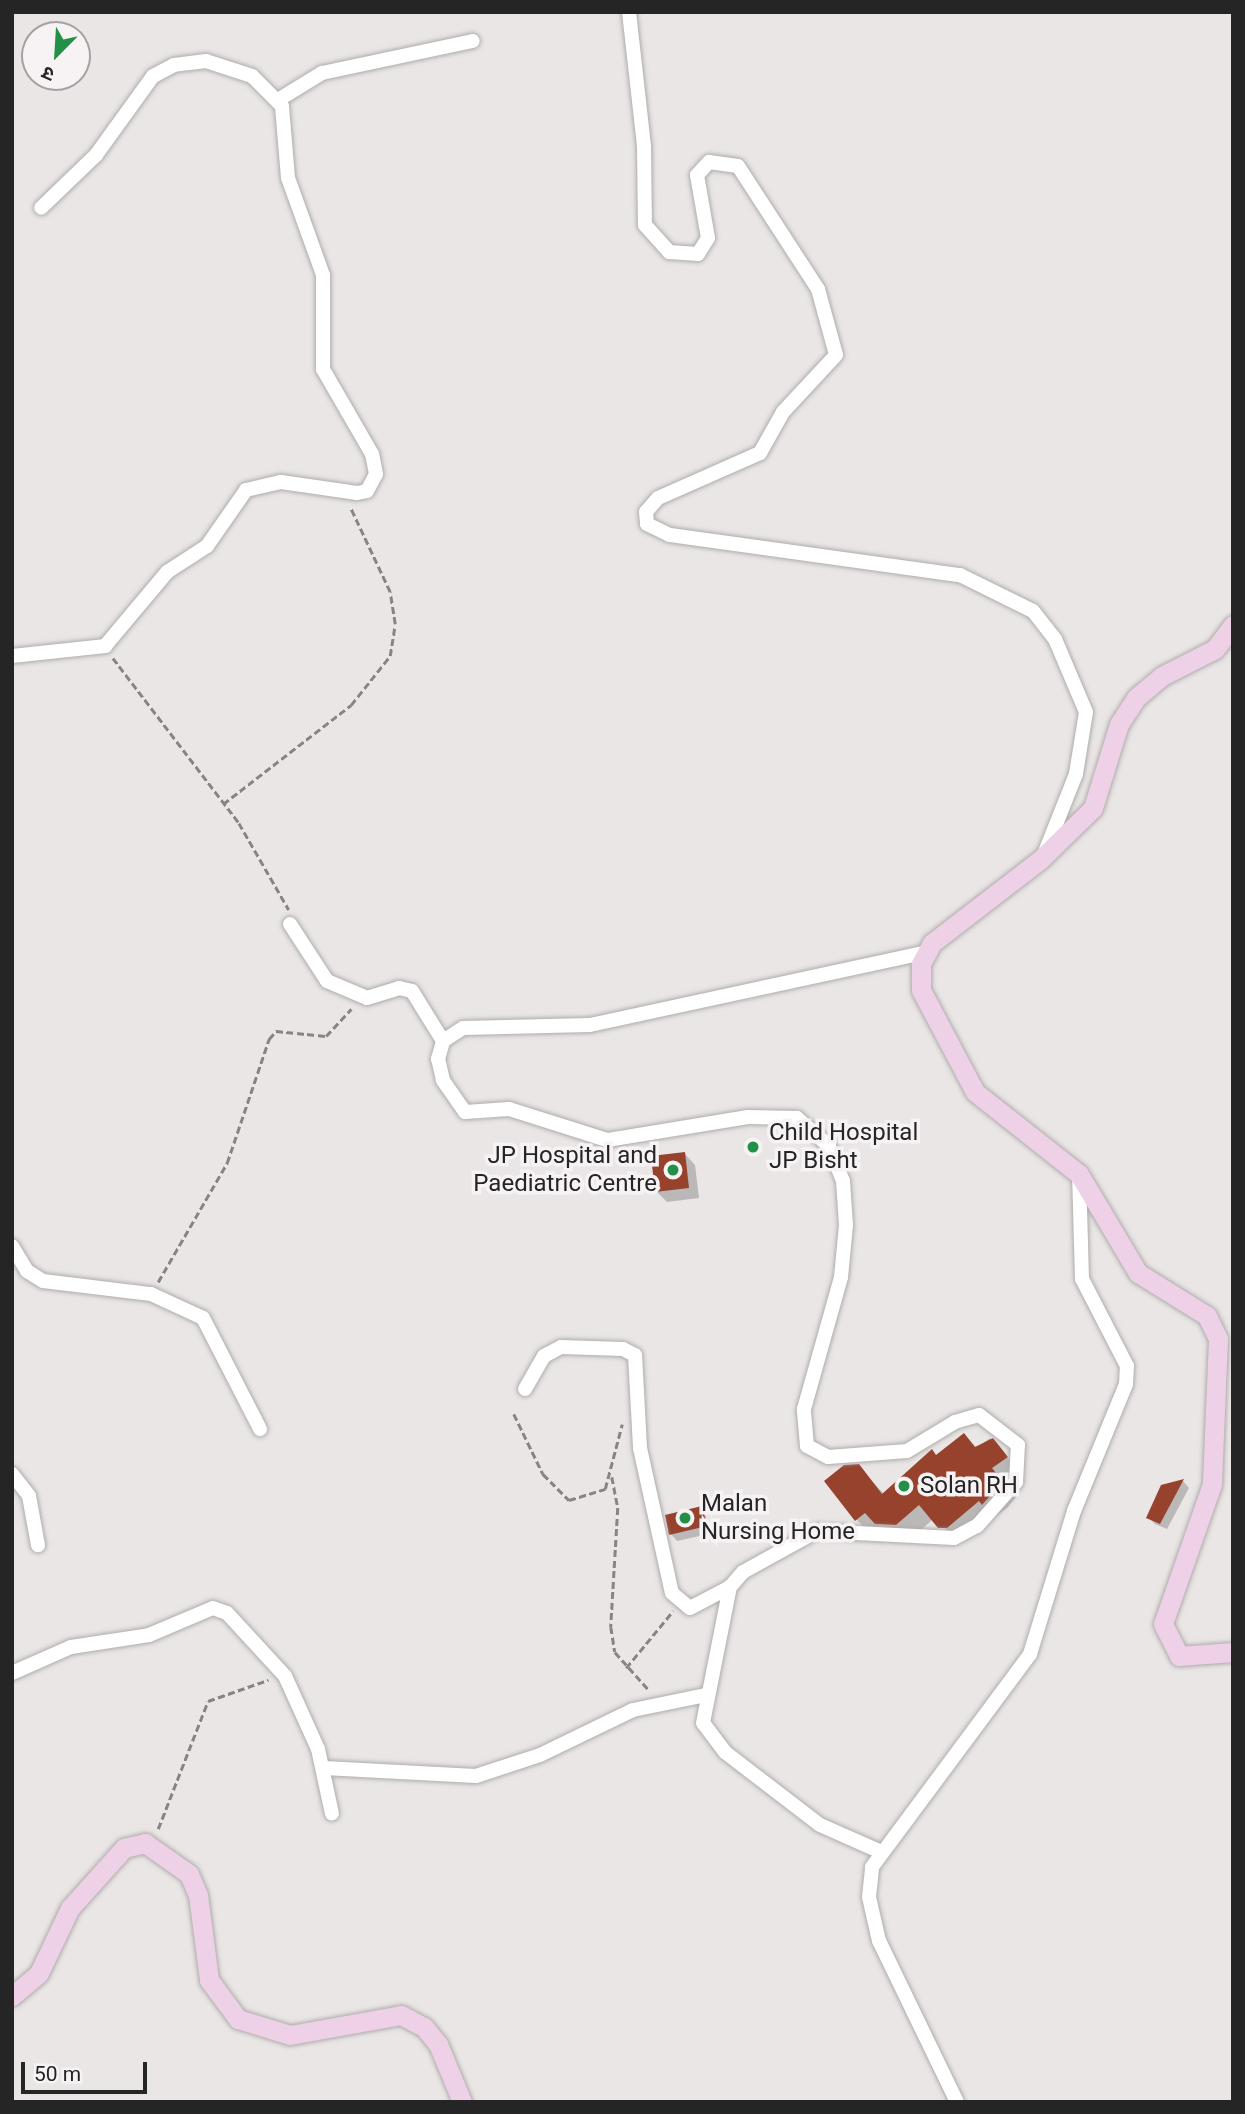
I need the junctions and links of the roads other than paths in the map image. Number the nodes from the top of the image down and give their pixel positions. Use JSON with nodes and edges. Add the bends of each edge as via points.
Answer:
{"nodes":[{"id":1,"x":629,"y":12,"type":"edge"},
{"id":2,"x":473,"y":41,"type":"dead end"},
{"id":3,"x":278,"y":100,"type":"junction"},
{"id":4,"x":41,"y":208,"type":"dead end"},
{"id":5,"x":1233,"y":625,"type":"edge"},
{"id":6,"x":12,"y":656,"type":"edge"},
{"id":7,"x":1041,"y":859,"type":"junction"},
{"id":8,"x":290,"y":924,"type":"road end"},
{"id":9,"x":928,"y":952,"type":"junction"},
{"id":10,"x":443,"y":1041,"type":"junction"},
{"id":11,"x":1079,"y":1174,"type":"junction"},
{"id":12,"x":12,"y":1246,"type":"edge"},
{"id":13,"x":525,"y":1389,"type":"dead end"},
{"id":14,"x":260,"y":1429,"type":"dead end"},
{"id":15,"x":12,"y":1474,"type":"edge"},
{"id":16,"x":38,"y":1545,"type":"dead end"},
{"id":17,"x":730,"y":1587,"type":"junction"},
{"id":18,"x":1233,"y":1652,"type":"edge"},
{"id":19,"x":12,"y":1673,"type":"edge"},
{"id":20,"x":706,"y":1695,"type":"junction"},
{"id":21,"x":324,"y":1768,"type":"junction"},
{"id":22,"x":332,"y":1814,"type":"dead end"},
{"id":23,"x":879,"y":1851,"type":"junction"},
{"id":24,"x":12,"y":1996,"type":"edge"},
{"id":25,"x":462,"y":2102,"type":"edge"},
{"id":26,"x":957,"y":2102,"type":"edge"}],
"edges":[{"from":1,"to":7,"type":"street","via":[[644,146],[645,225],[669,252],[698,254],[708,238],[696,188],[701,166],[737,166],[818,289],[836,355],[783,412],[760,453],[658,498],[646,512],[647,524],[670,535],[960,575],[1033,611],[1061,651],[1086,712],[1076,774]]},
{"from":2,"to":3,"type":"street","via":[[322,74]]},
{"from":3,"to":4,"type":"street","via":[[232,66],[174,65],[153,76],[96,155]]},
{"from":3,"to":6,"type":"street","via":[[288,127],[294,203],[323,275],[323,369],[375,464],[366,491],[281,482],[246,490],[207,546],[161,579],[105,646]]},
{"from":5,"to":7,"type":"main road","via":[[1215,649],[1162,676],[1119,724],[1093,808]]},
{"from":7,"to":9,"type":"main road"},
{"from":8,"to":10,"type":"street","via":[[327,981],[360,995],[412,991]]},
{"from":9,"to":10,"type":"street","via":[[590,1025],[463,1028]]},
{"from":9,"to":11,"type":"main road","via":[[921,990],[943,1020],[960,1069],[988,1106]]},
{"from":10,"to":17,"type":"street","via":[[438,1059],[443,1080],[456,1104],[477,1114],[509,1110],[607,1140],[748,1117],[797,1118],[829,1146],[843,1181],[846,1225],[839,1288],[804,1409],[807,1446],[828,1457],[907,1451],[955,1422],[979,1415],[1018,1445],[1016,1482],[977,1527],[954,1538],[817,1531],[743,1572]]},
{"from":11,"to":18,"type":"main road","via":[[1138,1273],[1207,1317],[1218,1339],[1212,1484],[1163,1624],[1179,1656]]},
{"from":11,"to":23,"type":"street","via":[[1082,1279],[1127,1366],[1126,1384],[1074,1511],[1030,1654]]},
{"from":12,"to":14,"type":"street","via":[[27,1272],[43,1280],[151,1294],[178,1303],[215,1333]]},
{"from":13,"to":17,"type":"street","via":[[544,1356],[561,1347],[623,1349],[640,1362],[640,1448],[665,1572],[680,1604],[697,1606]]},
{"from":15,"to":16,"type":"street","via":[[29,1496]]},
{"from":17,"to":20,"type":"street"},
{"from":19,"to":21,"type":"street","via":[[71,1647],[149,1635],[213,1608],[245,1626],[285,1676]]},
{"from":20,"to":21,"type":"street","via":[[662,1702],[476,1776]]},
{"from":20,"to":23,"type":"street","via":[[703,1723],[725,1752],[820,1825]]},
{"from":21,"to":22,"type":"street"},
{"from":23,"to":26,"type":"street","via":[[869,1897],[879,1941]]},
{"from":24,"to":25,"type":"main road","via":[[39,1973],[70,1908],[124,1848],[151,1845],[189,1874],[198,1895],[209,1980],[238,2019],[290,2035],[401,2015],[424,2026],[438,2044]]}]}
